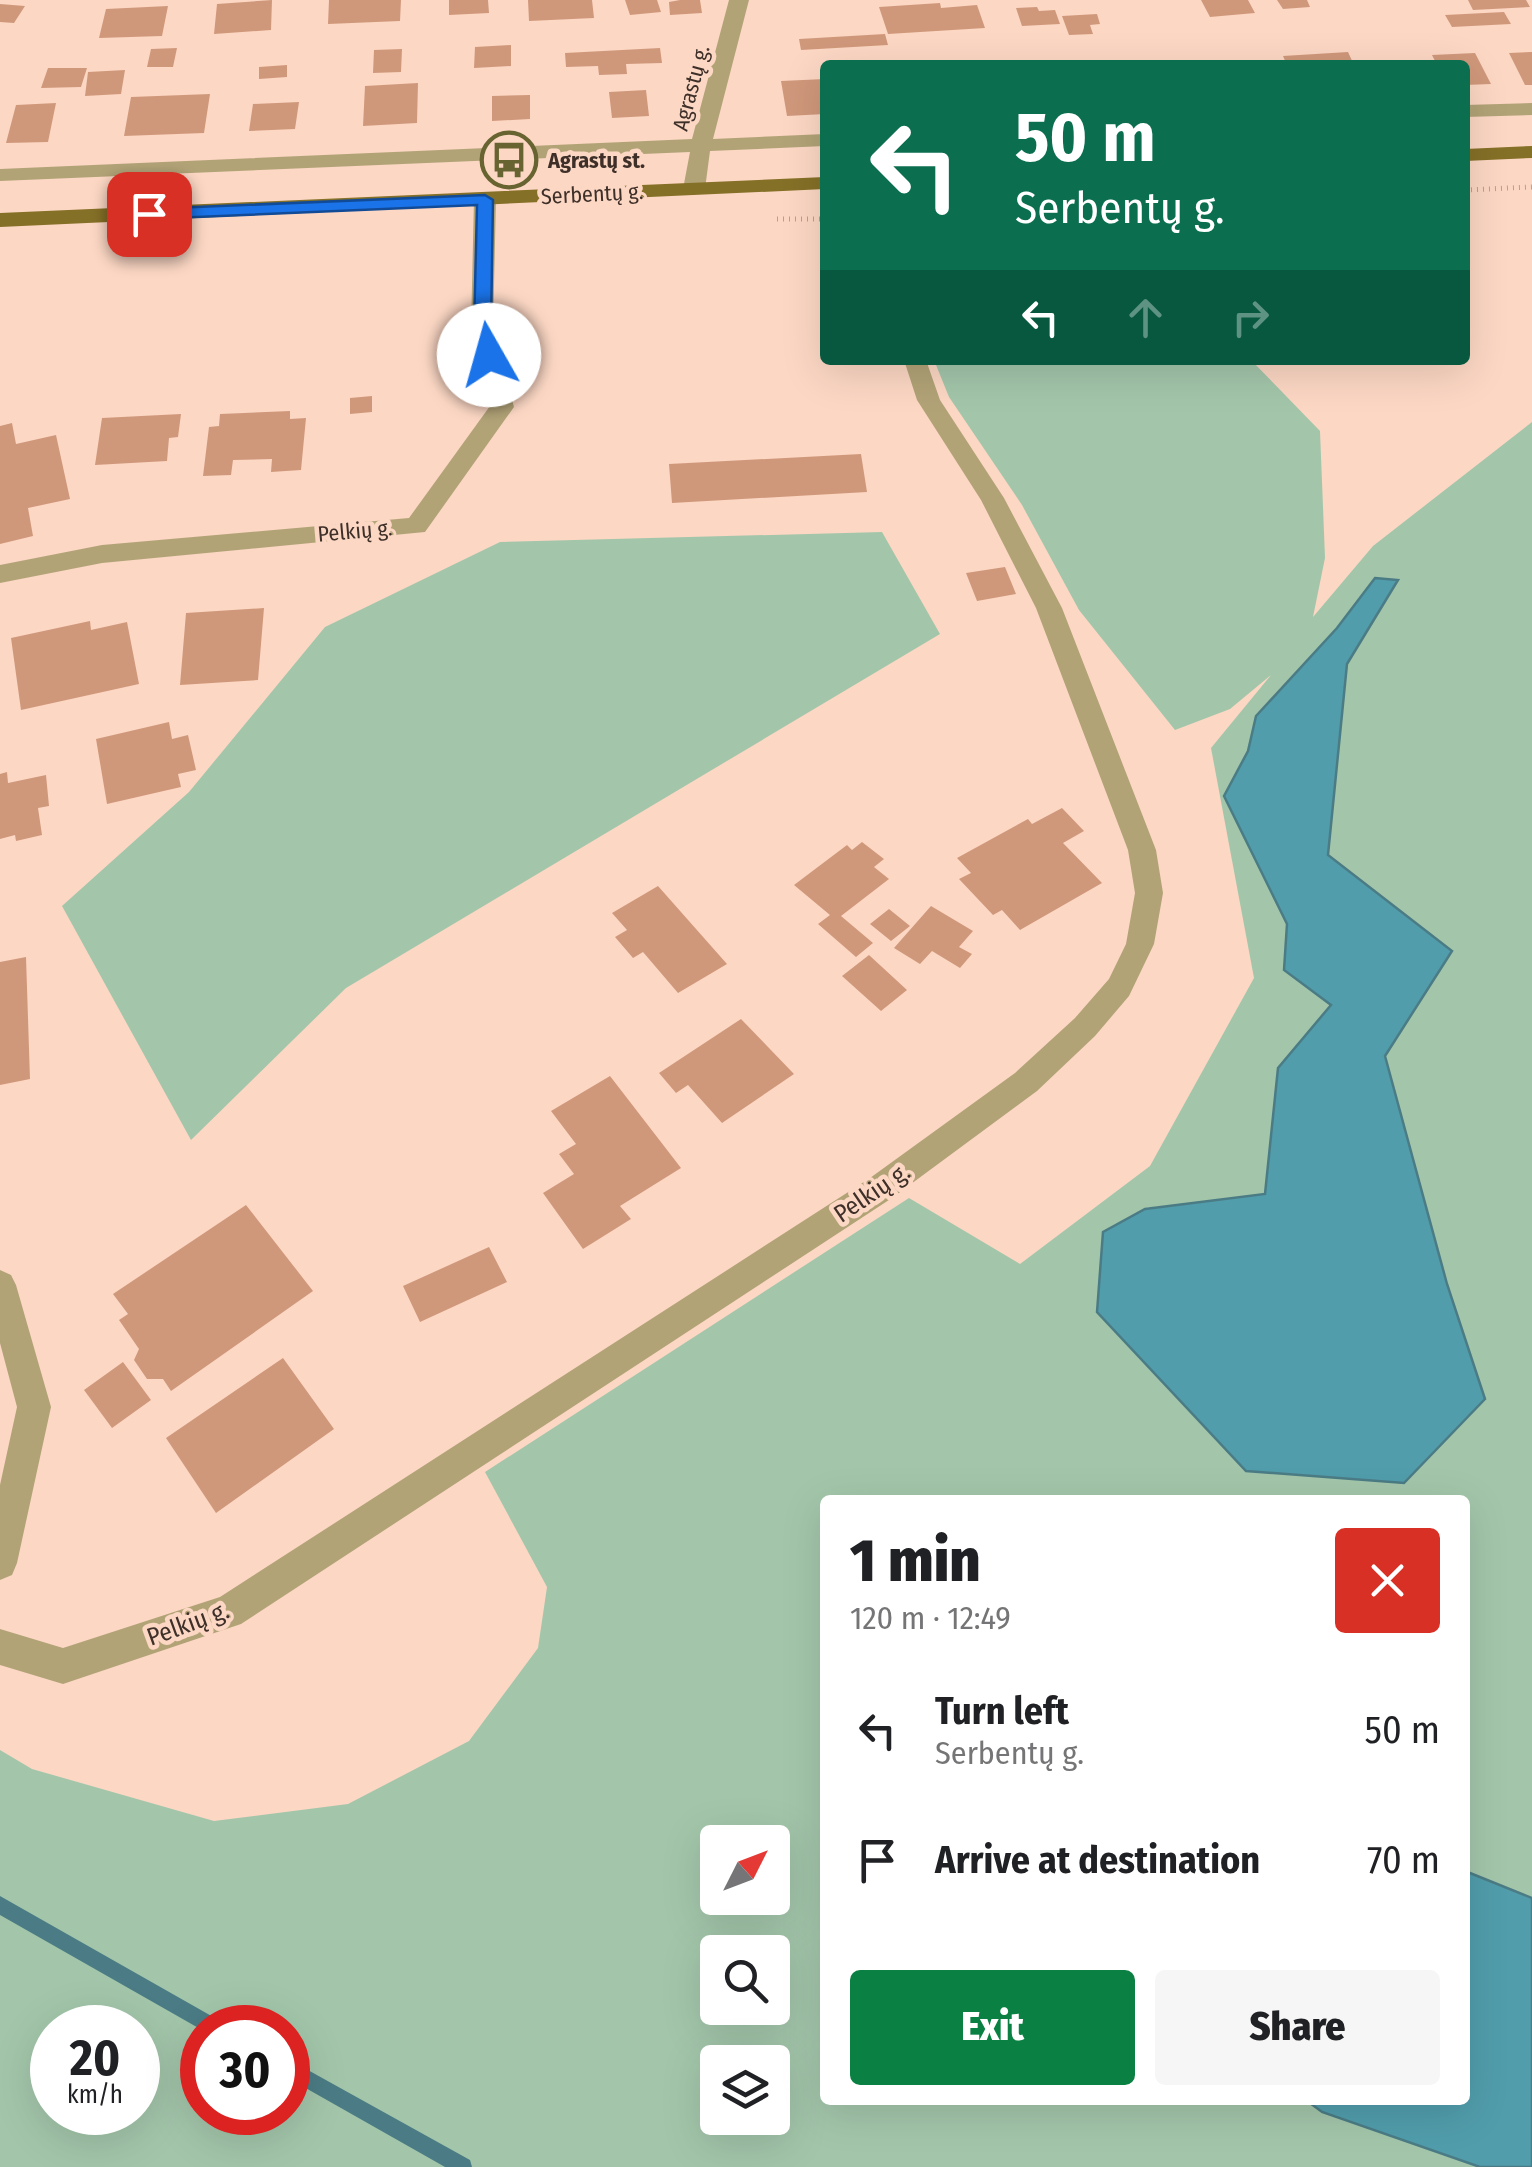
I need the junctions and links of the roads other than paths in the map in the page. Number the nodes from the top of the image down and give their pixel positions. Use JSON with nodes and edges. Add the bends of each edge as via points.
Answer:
{"nodes":[{"id":1,"x":739,"y":0,"type":"edge"},
{"id":2,"x":1532,"y":108,"type":"edge"},
{"id":3,"x":1470,"y":112,"type":"edge"},
{"id":4,"x":820,"y":140,"type":"edge"},
{"id":5,"x":701,"y":145,"type":"junction"},
{"id":6,"x":1532,"y":152,"type":"edge"},
{"id":7,"x":1470,"y":155,"type":"edge"},
{"id":8,"x":0,"y":175,"type":"edge"},
{"id":9,"x":820,"y":183,"type":"edge"},
{"id":10,"x":694,"y":189,"type":"junction"},
{"id":11,"x":485,"y":200,"type":"junction"},
{"id":12,"x":0,"y":220,"type":"edge"},
{"id":13,"x":917,"y":365,"type":"edge"},
{"id":14,"x":0,"y":574,"type":"edge"},
{"id":15,"x":0,"y":1285,"type":"edge"},
{"id":16,"x":0,"y":1563,"type":"edge"},
{"id":17,"x":0,"y":1647,"type":"edge"}],
"edges":[{"from":1,"to":5,"type":"street","name":"Agrastų g."},
{"from":2,"to":3,"type":"street"},
{"from":4,"to":5,"type":"street"},
{"from":5,"to":8,"type":"street"},
{"from":5,"to":10,"type":"street","name":"Agrastų g."},
{"from":6,"to":7,"type":"main road"},
{"from":9,"to":10,"type":"main road","name":"Serbentų g."},
{"from":10,"to":11,"type":"main road","name":"Serbentų g."},
{"from":11,"to":12,"type":"main road","name":"Serbentų g."},
{"from":11,"to":14,"type":"street","name":"Pelkių g.","via":[[482,329],[502,408],[416,526],[102,554]]},
{"from":13,"to":17,"type":"street","name":"Pelkių g.","via":[[929,400],[992,498],[1049,608],[1142,850],[1149,894],[1140,944],[1119,986],[1026,1082],[881,1188],[229,1612],[63,1666]]},
{"from":15,"to":16,"type":"street","via":[[34,1407]]}]}
